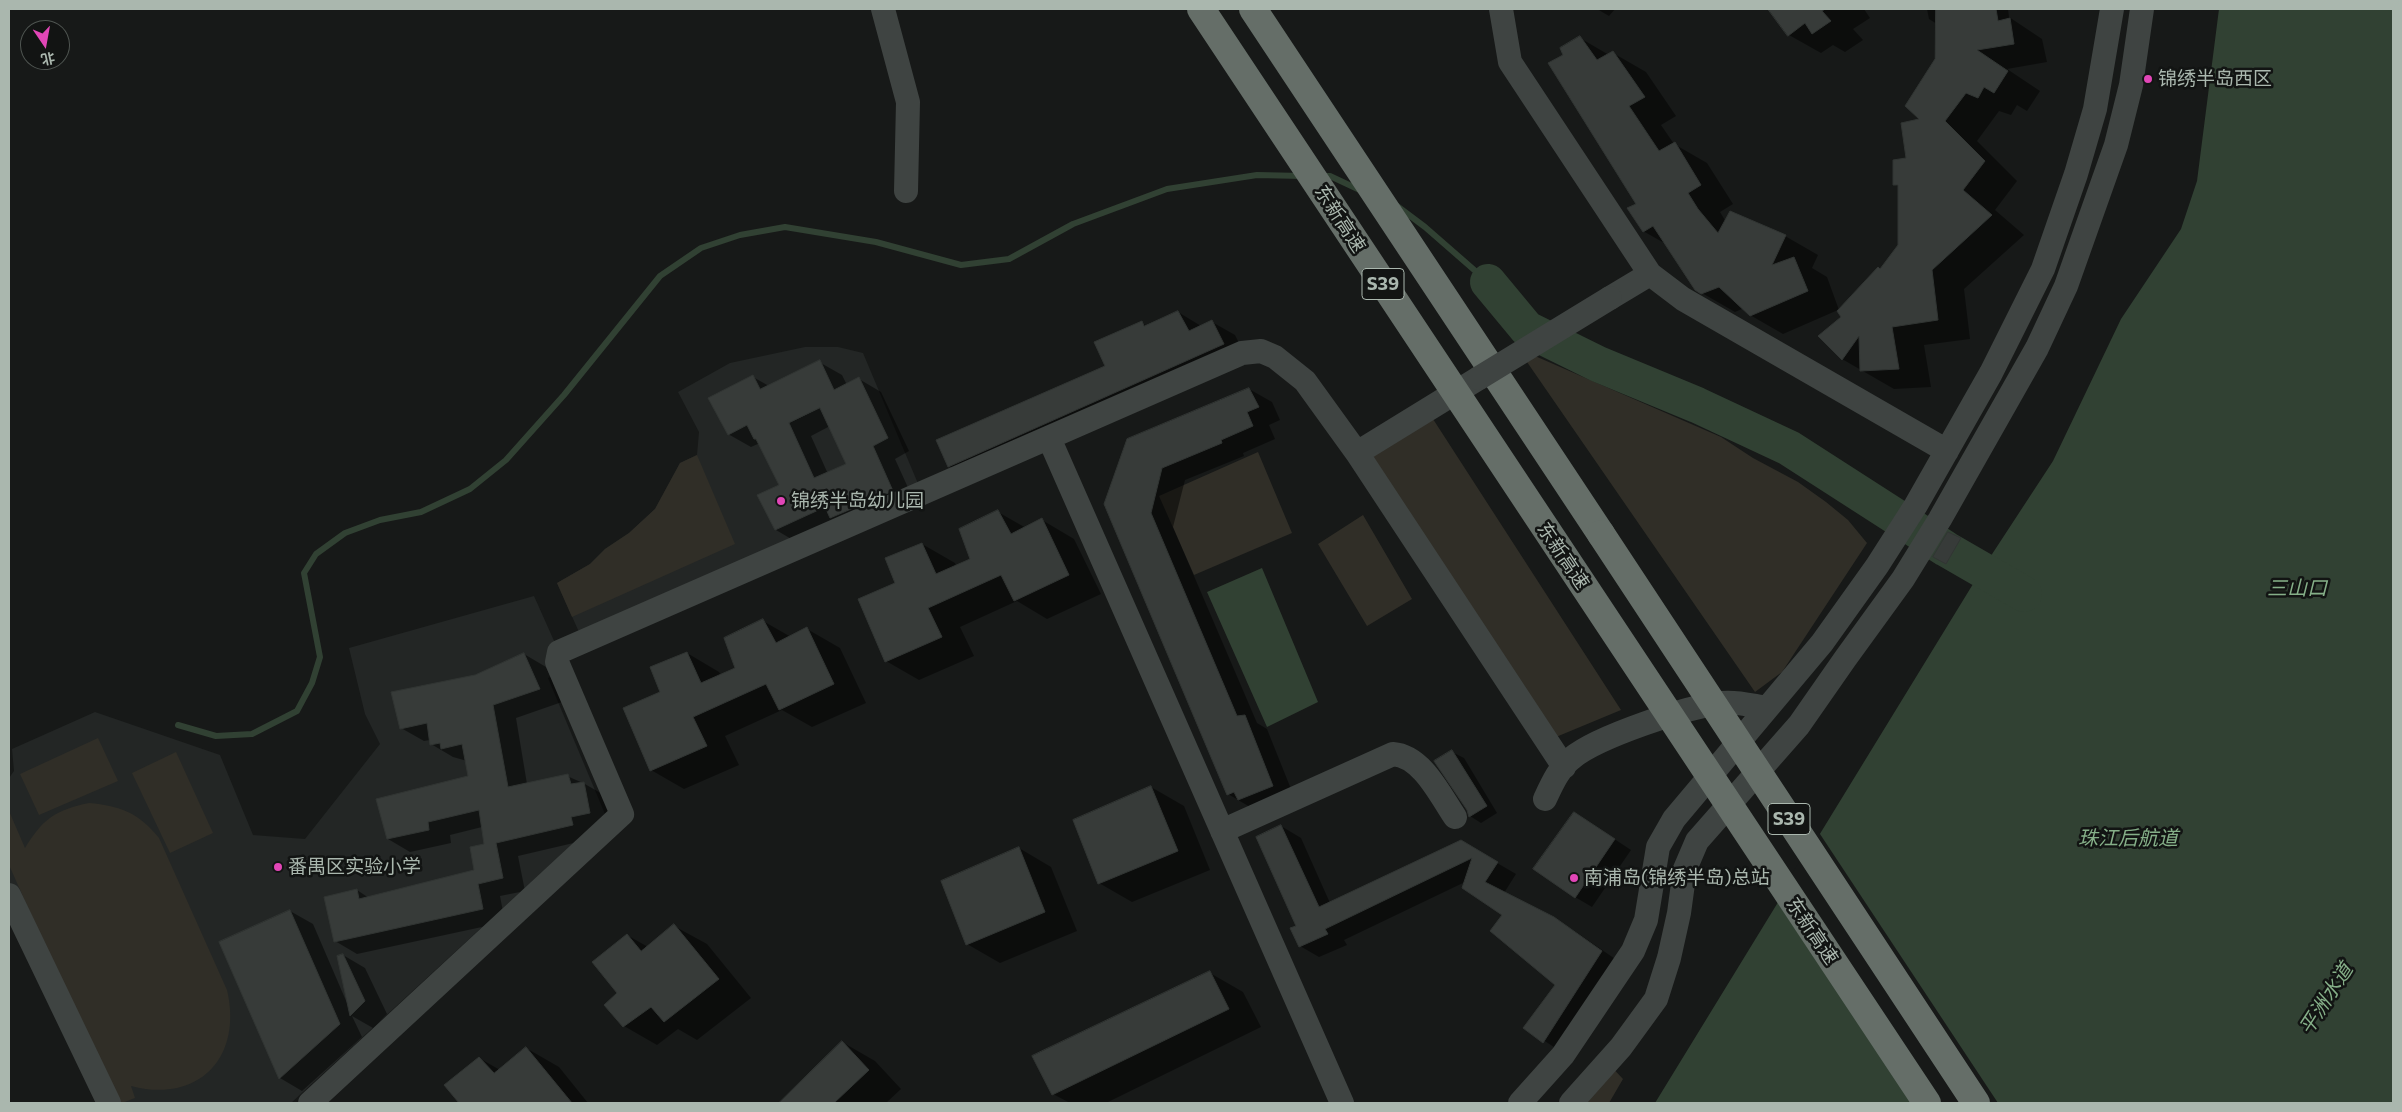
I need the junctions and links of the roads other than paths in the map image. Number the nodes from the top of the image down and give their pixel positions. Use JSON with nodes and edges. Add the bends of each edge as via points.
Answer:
{"nodes":[{"id":1,"x":883,"y":9,"type":"edge"},
{"id":2,"x":1201,"y":9,"type":"edge"},
{"id":3,"x":1253,"y":9,"type":"edge"},
{"id":4,"x":1501,"y":9,"type":"edge"},
{"id":5,"x":2112,"y":9,"type":"edge"},
{"id":6,"x":2142,"y":9,"type":"edge"},
{"id":7,"x":906,"y":191,"type":"dead end"},
{"id":8,"x":1650,"y":274,"type":"junction"},
{"id":9,"x":1049,"y":438,"type":"junction"},
{"id":10,"x":1947,"y":452,"type":"junction"},
{"id":11,"x":1357,"y":453,"type":"junction"},
{"id":12,"x":1767,"y":708,"type":"junction"},
{"id":13,"x":1564,"y":767,"type":"junction"},
{"id":14,"x":1545,"y":799,"type":"dead end"},
{"id":15,"x":1454,"y":817,"type":"dead end"},
{"id":16,"x":1222,"y":831,"type":"junction"},
{"id":17,"x":9,"y":895,"type":"edge"},
{"id":18,"x":109,"y":1103,"type":"edge"},
{"id":19,"x":310,"y":1103,"type":"edge"},
{"id":20,"x":1342,"y":1103,"type":"edge"},
{"id":21,"x":1520,"y":1103,"type":"edge"},
{"id":22,"x":1571,"y":1103,"type":"edge"},
{"id":23,"x":1927,"y":1103,"type":"edge"},
{"id":24,"x":1976,"y":1103,"type":"edge"}],
"edges":[{"from":1,"to":7,"type":"street","via":[[908,102]]},
{"from":2,"to":23,"type":"highway","name":"东新高速","number":"S39","bridge":true},
{"from":3,"to":24,"type":"highway","number":"S39","bridge":true},
{"from":4,"to":8,"type":"street","via":[[1510,62]]},
{"from":5,"to":10,"type":"street","via":[[2095,109],[2043,269],[1992,373]]},
{"from":6,"to":22,"type":"street","via":[[2131,85],[2116,145],[2066,286],[2037,348],[1904,579],[1800,725],[1696,841],[1685,869],[1669,958],[1656,999],[1621,1046]]},
{"from":8,"to":10,"type":"street","via":[[1683,299]]},
{"from":8,"to":11,"type":"street","bridge":true},
{"from":9,"to":11,"type":"street","via":[[1242,353],[1261,352],[1290,367],[1305,381]]},
{"from":9,"to":16,"type":"street"},
{"from":9,"to":19,"type":"street","via":[[559,652],[557,662],[622,814]]},
{"from":10,"to":12,"type":"street","via":[[1877,566],[1822,643]]},
{"from":11,"to":13,"type":"street"},
{"from":12,"to":13,"type":"street","via":[[1722,703],[1694,709],[1605,738],[1572,758]]},
{"from":12,"to":21,"type":"street","via":[[1674,819],[1658,847],[1646,920],[1633,951],[1563,1055]]},
{"from":13,"to":14,"type":"street"},
{"from":15,"to":16,"type":"street","via":[[1427,776],[1402,755],[1393,754]]},
{"from":16,"to":20,"type":"street"},
{"from":17,"to":18,"type":"street"}]}
